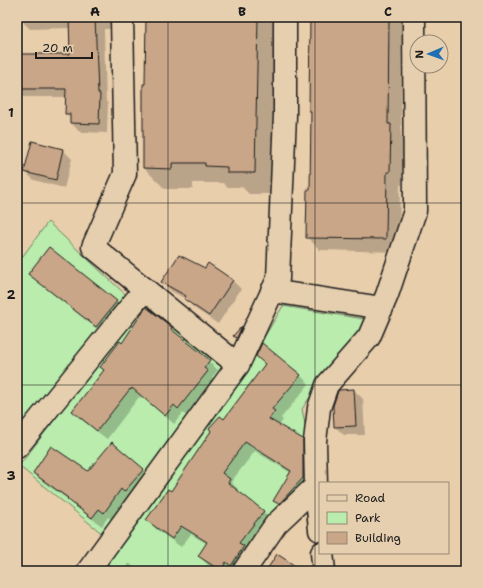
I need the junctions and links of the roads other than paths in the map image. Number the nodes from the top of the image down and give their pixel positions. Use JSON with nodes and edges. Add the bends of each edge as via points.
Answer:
{"nodes":[{"id":1,"x":122,"y":17,"type":"edge"},
{"id":2,"x":285,"y":17,"type":"edge"},
{"id":3,"x":414,"y":17,"type":"edge"},
{"id":4,"x":145,"y":289,"type":"junction"},
{"id":5,"x":272,"y":291,"type":"junction"},
{"id":6,"x":382,"y":308,"type":"junction"},
{"id":7,"x":238,"y":365,"type":"junction"},
{"id":8,"x":17,"y":447,"type":"edge"},
{"id":9,"x":316,"y":486,"type":"junction"},
{"id":10,"x":319,"y":519,"type":"edge"},
{"id":11,"x":322,"y":554,"type":"edge"},
{"id":12,"x":88,"y":571,"type":"edge"},
{"id":13,"x":244,"y":571,"type":"edge"},
{"id":14,"x":324,"y":571,"type":"edge"}],
"edges":[{"from":1,"to":4,"type":"street","via":[[125,174],[93,247]]},
{"from":2,"to":5,"type":"street","via":[[285,115],[278,279]]},
{"from":3,"to":6,"type":"street","via":[[415,210]]},
{"from":4,"to":7,"type":"street"},
{"from":4,"to":8,"type":"street"},
{"from":5,"to":6,"type":"street"},
{"from":5,"to":7,"type":"street"},
{"from":6,"to":9,"type":"street","via":[[369,337],[327,385],[324,392],[319,408],[315,441]]},
{"from":7,"to":12,"type":"street"},
{"from":9,"to":10,"type":"street"},
{"from":9,"to":13,"type":"street","via":[[276,524]]},
{"from":11,"to":14,"type":"street"}]}
